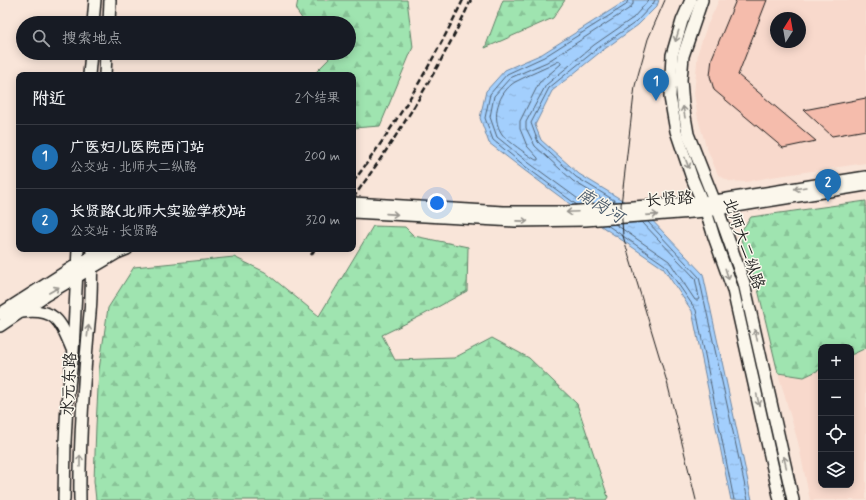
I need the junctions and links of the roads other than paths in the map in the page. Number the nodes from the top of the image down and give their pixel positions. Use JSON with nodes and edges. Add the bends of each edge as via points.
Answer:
{"nodes":[{"id":1,"x":95,"y":0,"type":"edge"},
{"id":2,"x":110,"y":0,"type":"edge"},
{"id":3,"x":691,"y":0,"type":"edge"},
{"id":4,"x":702,"y":0,"type":"edge"},
{"id":5,"x":94,"y":16,"type":"edge"},
{"id":6,"x":109,"y":16,"type":"edge"},
{"id":7,"x":90,"y":60,"type":"edge"},
{"id":8,"x":106,"y":60,"type":"edge"},
{"id":9,"x":89,"y":72,"type":"edge"},
{"id":10,"x":105,"y":72,"type":"edge"},
{"id":11,"x":866,"y":177,"type":"edge"},
{"id":12,"x":866,"y":185,"type":"edge"},
{"id":13,"x":356,"y":203,"type":"edge"},
{"id":14,"x":716,"y":205,"type":"junction"},
{"id":15,"x":704,"y":207,"type":"junction"},
{"id":16,"x":668,"y":210,"type":"junction"},
{"id":17,"x":356,"y":212,"type":"edge"},
{"id":18,"x":78,"y":252,"type":"edge"},
{"id":19,"x":122,"y":252,"type":"edge"},
{"id":20,"x":92,"y":253,"type":"edge"},
{"id":21,"x":78,"y":264,"type":"junction"},
{"id":22,"x":91,"y":269,"type":"junction"},
{"id":23,"x":77,"y":277,"type":"junction"},
{"id":24,"x":39,"y":288,"type":"junction"},
{"id":25,"x":0,"y":309,"type":"edge"},
{"id":26,"x":19,"y":312,"type":"junction"},
{"id":27,"x":0,"y":314,"type":"edge"},
{"id":28,"x":0,"y":326,"type":"edge"},
{"id":29,"x":0,"y":330,"type":"edge"},
{"id":30,"x":73,"y":351,"type":"junction"},
{"id":31,"x":64,"y":500,"type":"edge"},
{"id":32,"x":80,"y":500,"type":"edge"},
{"id":33,"x":780,"y":500,"type":"edge"},
{"id":34,"x":793,"y":500,"type":"edge"}],
"edges":[{"from":1,"to":5,"type":"street"},
{"from":2,"to":6,"type":"street"},
{"from":3,"to":15,"type":"street","name":"北师大二纵路","one_way":true,"via":[[672,55],[670,97],[681,149]]},
{"from":14,"to":4,"type":"street","name":"北师大二纵路","one_way":true,"via":[[688,134],[681,80],[683,56]]},
{"from":7,"to":9,"type":"street"},
{"from":8,"to":10,"type":"street"},
{"from":11,"to":14,"type":"street","name":"长贤路","one_way":true},
{"from":12,"to":14,"type":"street","name":"长贤路"},
{"from":16,"to":13,"type":"street","name":"长贤路","one_way":true,"via":[[535,213]]},
{"from":14,"to":15,"type":"street","name":"长贤路"},
{"from":34,"to":14,"type":"street","name":"北师大二纵路","one_way":true,"via":[[744,283]]},
{"from":15,"to":16,"type":"street","name":"长贤路"},
{"from":15,"to":33,"type":"street","name":"北师大二纵路","one_way":true,"via":[[733,290]]},
{"from":17,"to":16,"type":"street","name":"长贤路","one_way":true,"via":[[541,222],[585,220]]},
{"from":18,"to":21,"type":"street","name":"水元东路"},
{"from":19,"to":22,"type":"street"},
{"from":20,"to":21,"type":"street"},
{"from":20,"to":22,"type":"street","name":"水元东路"},
{"from":21,"to":23,"type":"street","name":"水元东路"},
{"from":21,"to":24,"type":"street"},
{"from":22,"to":23,"type":"street"},
{"from":32,"to":22,"type":"street","name":"水元东路","one_way":true,"via":[[80,447]]},
{"from":26,"to":23,"type":"street","one_way":true},
{"from":23,"to":30,"type":"street","name":"水元东路"},
{"from":24,"to":25,"type":"street"},
{"from":24,"to":27,"type":"street"},
{"from":26,"to":28,"type":"street"},
{"from":26,"to":29,"type":"street"},
{"from":26,"to":30,"type":"street","via":[[34,310],[54,317],[64,329]]},
{"from":30,"to":31,"type":"street","name":"水元东路","via":[[65,434]]}]}
